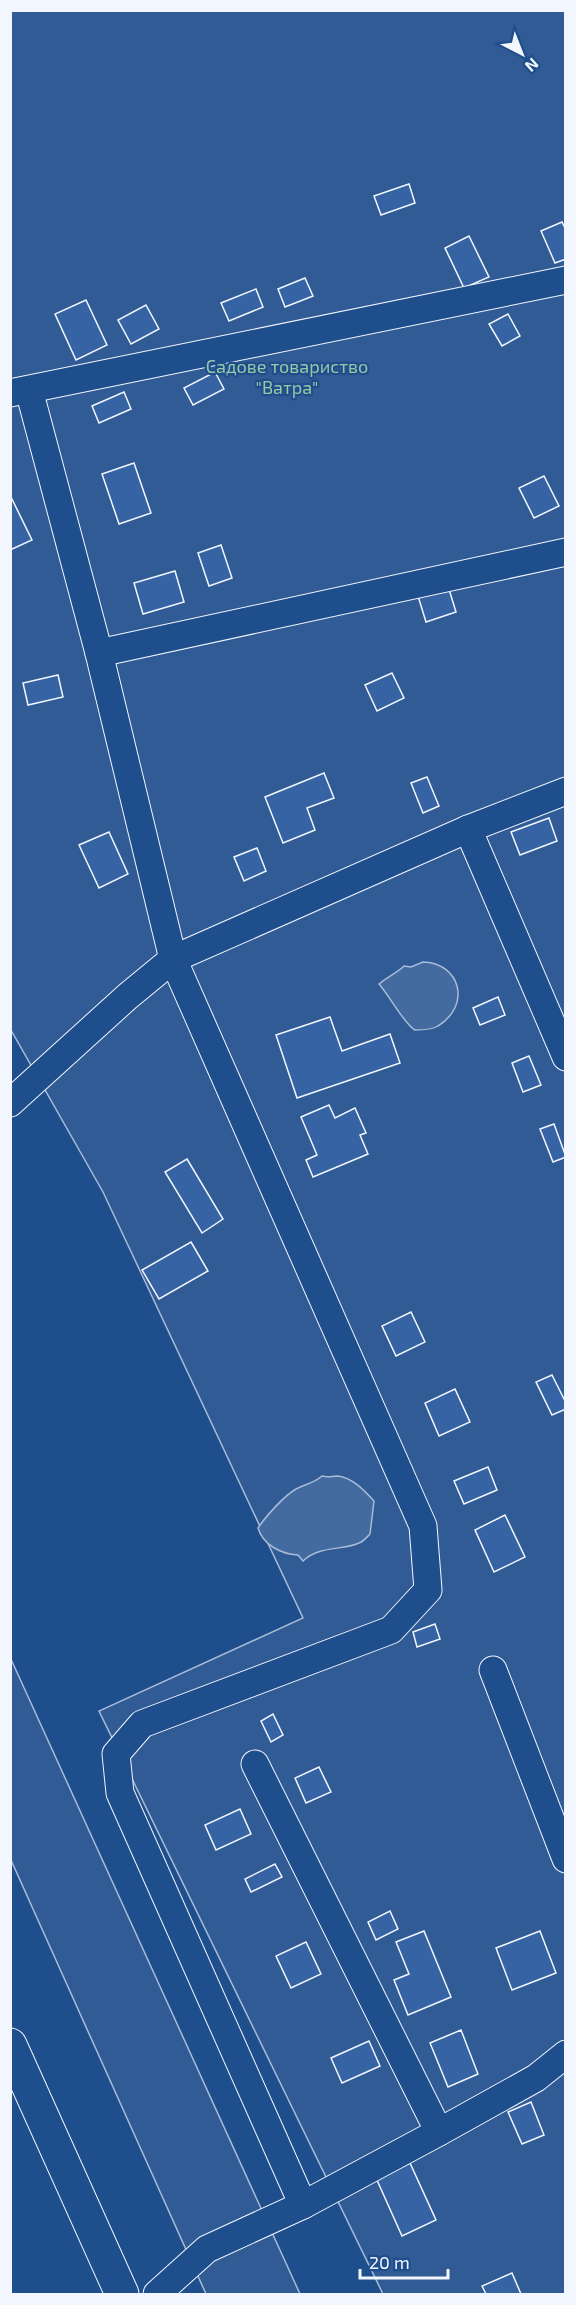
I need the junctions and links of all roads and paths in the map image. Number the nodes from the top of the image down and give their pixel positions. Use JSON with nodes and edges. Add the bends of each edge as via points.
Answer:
{"nodes":[{"id":1,"x":566,"y":280,"type":"edge"},
{"id":2,"x":20,"y":392,"type":"edge"},
{"id":3,"x":566,"y":552,"type":"edge"},
{"id":4,"x":99,"y":653,"type":"junction"},
{"id":5,"x":566,"y":791,"type":"edge"},
{"id":6,"x":468,"y":829,"type":"junction"},
{"id":7,"x":173,"y":959,"type":"junction"},
{"id":8,"x":566,"y":1057,"type":"edge"},
{"id":9,"x":10,"y":1103,"type":"edge"},
{"id":10,"x":493,"y":1670,"type":"dead end"},
{"id":11,"x":255,"y":1764,"type":"dead end"},
{"id":12,"x":566,"y":1859,"type":"edge"},
{"id":13,"x":10,"y":2045,"type":"edge"},
{"id":14,"x":566,"y":2054,"type":"edge"},
{"id":15,"x":439,"y":2132,"type":"junction"},
{"id":16,"x":303,"y":2205,"type":"junction"},
{"id":17,"x":122,"y":2295,"type":"edge"},
{"id":18,"x":157,"y":2295,"type":"edge"}],
"edges":[{"from":1,"to":2,"type":"street"},
{"from":2,"to":4,"type":"street"},
{"from":3,"to":4,"type":"street"},
{"from":4,"to":7,"type":"street"},
{"from":5,"to":6,"type":"street"},
{"from":6,"to":7,"type":"street"},
{"from":6,"to":8,"type":"street"},
{"from":7,"to":9,"type":"street"},
{"from":7,"to":16,"type":"street","via":[[423,1526],[428,1590],[391,1630],[142,1724],[116,1754],[120,1793]]},
{"from":10,"to":12,"type":"street"},
{"from":11,"to":15,"type":"street"},
{"from":13,"to":17,"type":"highway"},
{"from":14,"to":15,"type":"street","via":[[536,2078]]},
{"from":15,"to":16,"type":"street"},
{"from":16,"to":18,"type":"street","via":[[207,2249]]}]}
